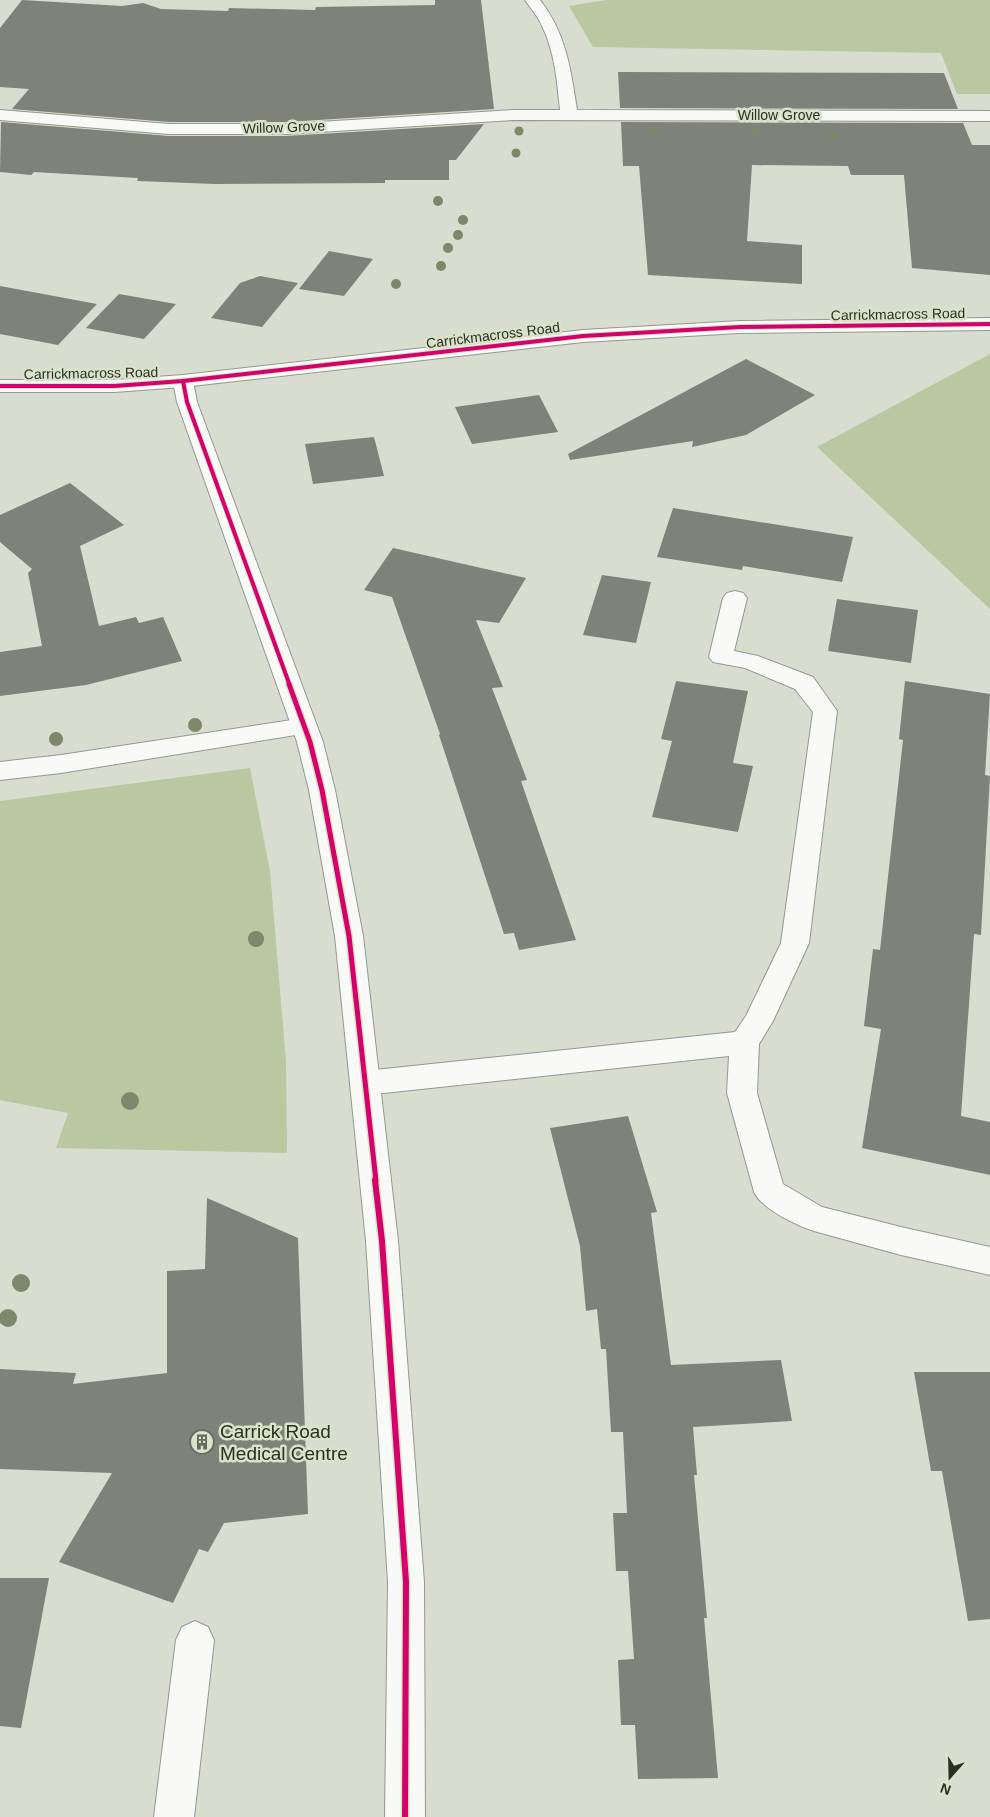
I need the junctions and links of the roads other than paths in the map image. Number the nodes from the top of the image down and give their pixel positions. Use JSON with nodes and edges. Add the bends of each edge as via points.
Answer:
{"nodes":[{"id":1,"x":532,"y":0,"type":"edge"},
{"id":2,"x":0,"y":115,"type":"edge"},
{"id":3,"x":568,"y":115,"type":"junction"},
{"id":4,"x":990,"y":116,"type":"edge"},
{"id":5,"x":990,"y":324,"type":"edge"},
{"id":6,"x":183,"y":381,"type":"junction"},
{"id":7,"x":0,"y":386,"type":"edge"},
{"id":8,"x":735,"y":598,"type":"dead end"},
{"id":9,"x":304,"y":726,"type":"junction"},
{"id":10,"x":0,"y":771,"type":"edge"},
{"id":11,"x":744,"y":1043,"type":"junction"},
{"id":12,"x":365,"y":1083,"type":"junction"},
{"id":13,"x":990,"y":1261,"type":"edge"},
{"id":14,"x":194,"y":1640,"type":"dead end"},
{"id":15,"x":174,"y":1817,"type":"edge"},
{"id":16,"x":405,"y":1817,"type":"edge"}],
"edges":[{"from":1,"to":3,"type":"street","via":[[544,13],[560,49]]},
{"from":2,"to":3,"type":"street","name":"Willow Grove","via":[[169,129],[286,129],[512,115]]},
{"from":3,"to":4,"type":"street","name":"Willow Grove"},
{"from":5,"to":6,"type":"street","name":"Carrickmacross Road","via":[[740,327],[583,336]]},
{"from":6,"to":7,"type":"street","name":"Carrickmacross Road","via":[[114,386]]},
{"from":6,"to":9,"type":"street","via":[[187,402]]},
{"from":8,"to":11,"type":"street","via":[[720,657],[750,661],[804,683],[825,711],[795,943]]},
{"from":9,"to":10,"type":"street"},
{"from":9,"to":12,"type":"street","via":[[322,790],[349,936]]},
{"from":11,"to":12,"type":"street"},
{"from":11,"to":13,"type":"street","via":[[742,1093],[770,1192],[814,1218]]},
{"from":12,"to":16,"type":"street","via":[[382,1241],[406,1582]]},
{"from":14,"to":15,"type":"street"}]}
